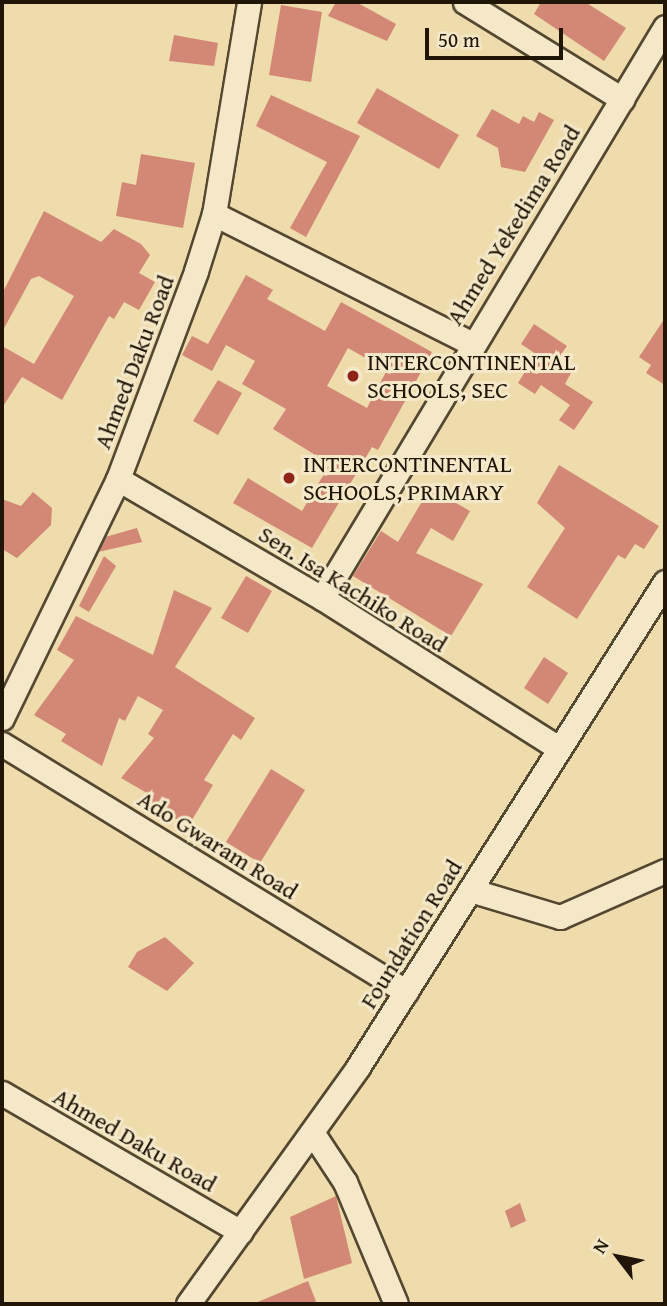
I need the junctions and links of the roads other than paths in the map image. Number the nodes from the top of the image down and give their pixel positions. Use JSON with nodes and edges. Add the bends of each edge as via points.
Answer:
{"nodes":[{"id":1,"x":249,"y":2,"type":"edge"},
{"id":2,"x":465,"y":2,"type":"edge"},
{"id":3,"x":665,"y":27,"type":"edge"},
{"id":4,"x":622,"y":99,"type":"junction"},
{"id":5,"x":214,"y":214,"type":"junction"},
{"id":6,"x":471,"y":343,"type":"junction"},
{"id":7,"x":118,"y":479,"type":"junction"},
{"id":8,"x":665,"y":582,"type":"edge"},
{"id":9,"x":322,"y":598,"type":"junction"},
{"id":10,"x":2,"y":718,"type":"edge"},
{"id":11,"x":2,"y":744,"type":"edge"},
{"id":12,"x":558,"y":748,"type":"junction"},
{"id":13,"x":665,"y":871,"type":"edge"},
{"id":14,"x":470,"y":890,"type":"junction"},
{"id":15,"x":406,"y":992,"type":"junction"},
{"id":16,"x":2,"y":1093,"type":"edge"},
{"id":17,"x":312,"y":1132,"type":"junction"},
{"id":18,"x":241,"y":1233,"type":"junction"},
{"id":19,"x":188,"y":1304,"type":"edge"},
{"id":20,"x":396,"y":1304,"type":"edge"}],
"edges":[{"from":1,"to":5,"type":"street","name":"Ahmed Daku Road"},
{"from":2,"to":4,"type":"street"},
{"from":3,"to":4,"type":"street","name":"Ahmed Yekedima Road"},
{"from":4,"to":6,"type":"street","name":"Ahmed Yekedima Road"},
{"from":5,"to":6,"type":"street"},
{"from":5,"to":7,"type":"street","name":"Ahmed Daku Road"},
{"from":6,"to":9,"type":"street","name":"Ahmed Yekedima Road"},
{"from":7,"to":9,"type":"street","name":"Sen. Isa Kachiko Road"},
{"from":7,"to":10,"type":"street","name":"Ahmed Daku Road"},
{"from":8,"to":12,"type":"street","name":"Foundation Road"},
{"from":9,"to":12,"type":"street","name":"Sen. Isa Kachiko Road"},
{"from":11,"to":15,"type":"street","name":"Ado Gwaram Road"},
{"from":12,"to":14,"type":"street","name":"Foundation Road"},
{"from":13,"to":14,"type":"street","via":[[560,917]]},
{"from":14,"to":15,"type":"street","name":"Foundation Road"},
{"from":15,"to":17,"type":"street","name":"Foundation Road"},
{"from":16,"to":18,"type":"street","name":"Ahmed Daku Road"},
{"from":17,"to":18,"type":"street","name":"Foundation Road"},
{"from":17,"to":20,"type":"street","via":[[345,1182]]},
{"from":18,"to":19,"type":"street","name":"Foundation Road"}]}
